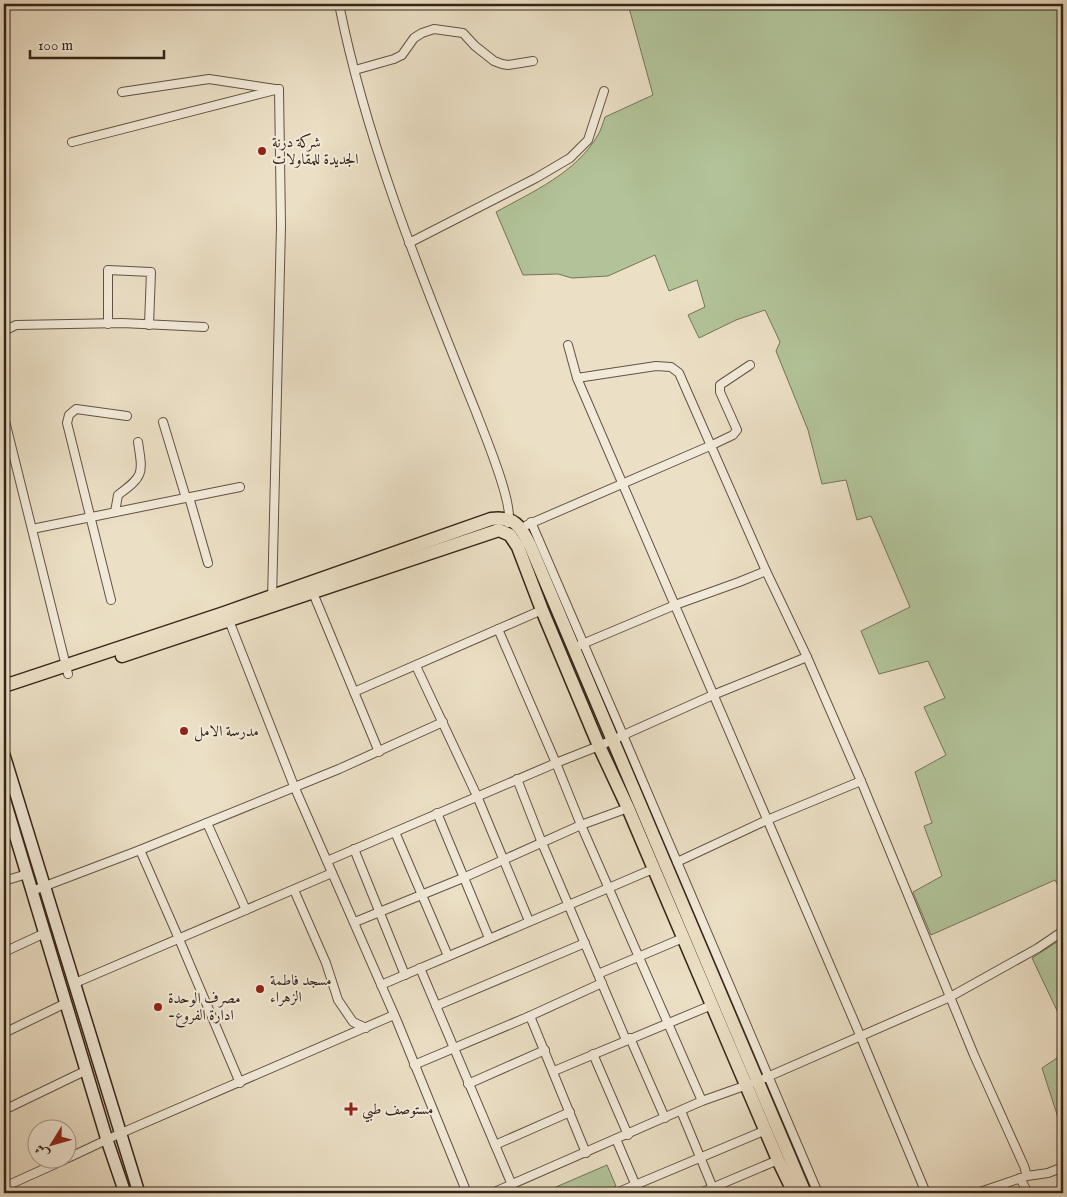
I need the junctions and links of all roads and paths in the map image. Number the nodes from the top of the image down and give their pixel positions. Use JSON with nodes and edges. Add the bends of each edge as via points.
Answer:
{"nodes":[{"id":1,"x":339,"y":4,"type":"edge"},
{"id":2,"x":533,"y":61,"type":"dead end"},
{"id":3,"x":355,"y":70,"type":"junction"},
{"id":4,"x":279,"y":89,"type":"junction"},
{"id":5,"x":604,"y":91,"type":"dead end"},
{"id":6,"x":122,"y":92,"type":"dead end"},
{"id":7,"x":72,"y":142,"type":"dead end"},
{"id":8,"x":409,"y":244,"type":"junction"},
{"id":9,"x":108,"y":324,"type":"junction"},
{"id":10,"x":149,"y":325,"type":"junction"},
{"id":11,"x":204,"y":327,"type":"dead end"},
{"id":12,"x":4,"y":331,"type":"edge"},
{"id":13,"x":568,"y":345,"type":"dead end"},
{"id":14,"x":750,"y":366,"type":"dead end"},
{"id":15,"x":577,"y":378,"type":"junction"},
{"id":16,"x":127,"y":416,"type":"dead end"},
{"id":17,"x":4,"y":417,"type":"edge"},
{"id":18,"x":163,"y":422,"type":"dead end"},
{"id":19,"x":138,"y":442,"type":"dead end"},
{"id":20,"x":712,"y":445,"type":"junction"},
{"id":21,"x":622,"y":483,"type":"junction"},
{"id":22,"x":240,"y":487,"type":"dead end"},
{"id":23,"x":188,"y":498,"type":"junction"},
{"id":24,"x":115,"y":512,"type":"junction"},
{"id":25,"x":90,"y":517,"type":"junction"},
{"id":26,"x":515,"y":527,"type":"junction"},
{"id":27,"x":32,"y":529,"type":"junction"},
{"id":28,"x":208,"y":563,"type":"dead end"},
{"id":29,"x":766,"y":571,"type":"junction"},
{"id":30,"x":313,"y":593,"type":"junction"},
{"id":31,"x":111,"y":600,"type":"dead end"},
{"id":32,"x":272,"y":601,"type":"junction"},
{"id":33,"x":675,"y":605,"type":"junction"},
{"id":34,"x":542,"y":610,"type":"junction"},
{"id":35,"x":227,"y":617,"type":"junction"},
{"id":36,"x":498,"y":629,"type":"junction"},
{"id":37,"x":578,"y":646,"type":"junction"},
{"id":38,"x":807,"y":657,"type":"junction"},
{"id":39,"x":416,"y":666,"type":"junction"},
{"id":40,"x":67,"y":670,"type":"junction"},
{"id":41,"x":4,"y":686,"type":"edge"},
{"id":42,"x":354,"y":692,"type":"junction"},
{"id":43,"x":4,"y":694,"type":"edge"},
{"id":44,"x":713,"y":694,"type":"junction"},
{"id":45,"x":444,"y":722,"type":"junction"},
{"id":46,"x":618,"y":738,"type":"junction"},
{"id":47,"x":599,"y":746,"type":"junction"},
{"id":48,"x":379,"y":752,"type":"junction"},
{"id":49,"x":4,"y":755,"type":"edge"},
{"id":50,"x":556,"y":762,"type":"junction"},
{"id":51,"x":517,"y":779,"type":"junction"},
{"id":52,"x":861,"y":781,"type":"junction"},
{"id":53,"x":294,"y":786,"type":"junction"},
{"id":54,"x":477,"y":796,"type":"junction"},
{"id":55,"x":4,"y":798,"type":"edge"},
{"id":56,"x":628,"y":808,"type":"junction"},
{"id":57,"x":437,"y":813,"type":"junction"},
{"id":58,"x":767,"y":820,"type":"junction"},
{"id":59,"x":207,"y":823,"type":"junction"},
{"id":60,"x":581,"y":825,"type":"junction"},
{"id":61,"x":395,"y":832,"type":"junction"},
{"id":62,"x":542,"y":843,"type":"junction"},
{"id":63,"x":354,"y":849,"type":"junction"},
{"id":64,"x":140,"y":850,"type":"junction"},
{"id":65,"x":504,"y":860,"type":"junction"},
{"id":66,"x":327,"y":861,"type":"junction"},
{"id":67,"x":677,"y":862,"type":"junction"},
{"id":68,"x":653,"y":869,"type":"junction"},
{"id":69,"x":332,"y":873,"type":"junction"},
{"id":70,"x":27,"y":874,"type":"junction"},
{"id":71,"x":463,"y":878,"type":"junction"},
{"id":72,"x":4,"y":881,"type":"edge"},
{"id":73,"x":45,"y":887,"type":"junction"},
{"id":74,"x":608,"y":888,"type":"junction"},
{"id":75,"x":294,"y":890,"type":"junction"},
{"id":76,"x":32,"y":891,"type":"junction"},
{"id":77,"x":422,"y":895,"type":"junction"},
{"id":78,"x":568,"y":906,"type":"junction"},
{"id":79,"x":246,"y":910,"type":"junction"},
{"id":80,"x":381,"y":912,"type":"junction"},
{"id":81,"x":529,"y":921,"type":"junction"},
{"id":82,"x":355,"y":922,"type":"junction"},
{"id":83,"x":1063,"y":931,"type":"edge"},
{"id":84,"x":45,"y":933,"type":"junction"},
{"id":85,"x":488,"y":938,"type":"junction"},
{"id":86,"x":683,"y":938,"type":"junction"},
{"id":87,"x":179,"y":939,"type":"junction"},
{"id":88,"x":584,"y":943,"type":"junction"},
{"id":89,"x":4,"y":952,"type":"edge"},
{"id":90,"x":448,"y":956,"type":"junction"},
{"id":91,"x":639,"y":957,"type":"junction"},
{"id":92,"x":420,"y":968,"type":"junction"},
{"id":93,"x":598,"y":974,"type":"junction"},
{"id":94,"x":405,"y":975,"type":"junction"},
{"id":95,"x":75,"y":983,"type":"junction"},
{"id":96,"x":602,"y":984,"type":"junction"},
{"id":97,"x":381,"y":985,"type":"junction"},
{"id":98,"x":950,"y":997,"type":"junction"},
{"id":99,"x":66,"y":1003,"type":"junction"},
{"id":100,"x":712,"y":1005,"type":"junction"},
{"id":101,"x":436,"y":1006,"type":"junction"},
{"id":102,"x":394,"y":1015,"type":"junction"},
{"id":103,"x":530,"y":1016,"type":"junction"},
{"id":104,"x":668,"y":1022,"type":"junction"},
{"id":105,"x":366,"y":1028,"type":"junction"},
{"id":106,"x":4,"y":1033,"type":"edge"},
{"id":107,"x":860,"y":1035,"type":"junction"},
{"id":108,"x":628,"y":1039,"type":"junction"},
{"id":109,"x":453,"y":1049,"type":"junction"},
{"id":110,"x":545,"y":1050,"type":"junction"},
{"id":111,"x":593,"y":1054,"type":"junction"},
{"id":112,"x":414,"y":1065,"type":"junction"},
{"id":113,"x":87,"y":1070,"type":"junction"},
{"id":114,"x":554,"y":1071,"type":"junction"},
{"id":115,"x":757,"y":1081,"type":"junction"},
{"id":116,"x":240,"y":1083,"type":"junction"},
{"id":117,"x":468,"y":1084,"type":"junction"},
{"id":118,"x":702,"y":1101,"type":"junction"},
{"id":119,"x":4,"y":1110,"type":"edge"},
{"id":120,"x":681,"y":1111,"type":"junction"},
{"id":121,"x":570,"y":1112,"type":"junction"},
{"id":122,"x":665,"y":1118,"type":"junction"},
{"id":123,"x":766,"y":1130,"type":"junction"},
{"id":124,"x":119,"y":1134,"type":"junction"},
{"id":125,"x":628,"y":1135,"type":"junction"},
{"id":126,"x":616,"y":1139,"type":"junction"},
{"id":127,"x":107,"y":1140,"type":"junction"},
{"id":128,"x":495,"y":1146,"type":"junction"},
{"id":129,"x":78,"y":1153,"type":"edge"},
{"id":130,"x":586,"y":1153,"type":"junction"},
{"id":131,"x":699,"y":1157,"type":"junction"},
{"id":132,"x":778,"y":1160,"type":"junction"},
{"id":133,"x":1063,"y":1167,"type":"edge"},
{"id":134,"x":42,"y":1170,"type":"edge"},
{"id":135,"x":1024,"y":1177,"type":"junction"},
{"id":136,"x":512,"y":1185,"type":"junction"},
{"id":137,"x":635,"y":1185,"type":"junction"},
{"id":138,"x":4,"y":1187,"type":"edge"},
{"id":139,"x":714,"y":1191,"type":"edge"},
{"id":140,"x":125,"y":1193,"type":"edge"},
{"id":141,"x":139,"y":1193,"type":"edge"},
{"id":142,"x":466,"y":1193,"type":"edge"},
{"id":143,"x":492,"y":1193,"type":"edge"},
{"id":144,"x":616,"y":1193,"type":"edge"},
{"id":145,"x":639,"y":1193,"type":"edge"},
{"id":146,"x":700,"y":1193,"type":"edge"},
{"id":147,"x":795,"y":1193,"type":"edge"},
{"id":148,"x":818,"y":1193,"type":"edge"},
{"id":149,"x":926,"y":1193,"type":"edge"},
{"id":150,"x":977,"y":1193,"type":"edge"},
{"id":151,"x":1028,"y":1193,"type":"edge"}],
"edges":[{"from":1,"to":3,"type":"street"},
{"from":2,"to":3,"type":"street","via":[[502,64],[475,46],[463,33],[434,29],[414,38],[402,55]]},
{"from":3,"to":8,"type":"street","via":[[374,143]]},
{"from":4,"to":6,"type":"street","via":[[209,79]]},
{"from":4,"to":7,"type":"street"},
{"from":4,"to":32,"type":"street","via":[[281,226]]},
{"from":5,"to":8,"type":"street","via":[[588,140],[570,158]]},
{"from":8,"to":26,"type":"street","via":[[480,424]]},
{"from":9,"to":10,"type":"street"},
{"from":9,"to":10,"type":"street","via":[[108,270],[151,272]]},
{"from":9,"to":12,"type":"street","via":[[16,326]]},
{"from":10,"to":11,"type":"street"},
{"from":13,"to":15,"type":"street"},
{"from":14,"to":20,"type":"street","via":[[720,385],[737,430]]},
{"from":15,"to":20,"type":"street","via":[[656,366],[671,367],[679,373]]},
{"from":15,"to":21,"type":"street"},
{"from":16,"to":25,"type":"street","via":[[76,409],[66,423]]},
{"from":17,"to":27,"type":"street"},
{"from":18,"to":23,"type":"street"},
{"from":19,"to":24,"type":"street","via":[[141,472],[134,483],[118,495]]},
{"from":20,"to":21,"type":"street"},
{"from":20,"to":29,"type":"street"},
{"from":21,"to":26,"type":"street"},
{"from":21,"to":33,"type":"street"},
{"from":22,"to":23,"type":"street"},
{"from":23,"to":24,"type":"street"},
{"from":23,"to":28,"type":"street"},
{"from":24,"to":25,"type":"street"},
{"from":25,"to":27,"type":"street"},
{"from":25,"to":31,"type":"street"},
{"from":26,"to":30,"type":"main road"},
{"from":26,"to":32,"type":"main road","via":[[502,518],[492,519]]},
{"from":26,"to":34,"type":"main road","via":[[518,547]]},
{"from":26,"to":37,"type":"main road","via":[[530,545]]},
{"from":27,"to":40,"type":"street"},
{"from":29,"to":33,"type":"street"},
{"from":29,"to":38,"type":"street"},
{"from":30,"to":32,"type":"main road"},
{"from":30,"to":42,"type":"street"},
{"from":32,"to":35,"type":"main road"},
{"from":33,"to":37,"type":"street"},
{"from":33,"to":44,"type":"street"},
{"from":34,"to":36,"type":"street"},
{"from":34,"to":47,"type":"main road"},
{"from":35,"to":40,"type":"main road"},
{"from":35,"to":53,"type":"street"},
{"from":36,"to":39,"type":"street"},
{"from":36,"to":50,"type":"street"},
{"from":37,"to":46,"type":"main road"},
{"from":38,"to":44,"type":"street"},
{"from":38,"to":52,"type":"street"},
{"from":39,"to":42,"type":"street"},
{"from":39,"to":45,"type":"street"},
{"from":40,"to":41,"type":"main road"},
{"from":40,"to":43,"type":"main road"},
{"from":42,"to":48,"type":"street"},
{"from":44,"to":46,"type":"street"},
{"from":44,"to":58,"type":"street"},
{"from":45,"to":48,"type":"street"},
{"from":45,"to":54,"type":"street"},
{"from":46,"to":47,"type":"street"},
{"from":46,"to":67,"type":"street"},
{"from":46,"to":115,"type":"main road"},
{"from":47,"to":50,"type":"street"},
{"from":47,"to":56,"type":"main road"},
{"from":48,"to":53,"type":"street"},
{"from":49,"to":73,"type":"main road"},
{"from":50,"to":51,"type":"street"},
{"from":50,"to":60,"type":"street"},
{"from":51,"to":54,"type":"street"},
{"from":51,"to":62,"type":"street"},
{"from":52,"to":58,"type":"street"},
{"from":52,"to":98,"type":"street"},
{"from":53,"to":59,"type":"street"},
{"from":53,"to":66,"type":"street"},
{"from":54,"to":57,"type":"street"},
{"from":54,"to":65,"type":"street"},
{"from":55,"to":70,"type":"main road"},
{"from":56,"to":60,"type":"street"},
{"from":56,"to":68,"type":"main road"},
{"from":57,"to":61,"type":"street"},
{"from":57,"to":71,"type":"street"},
{"from":58,"to":67,"type":"street"},
{"from":58,"to":107,"type":"street"},
{"from":59,"to":64,"type":"street"},
{"from":59,"to":79,"type":"street"},
{"from":60,"to":62,"type":"street"},
{"from":60,"to":74,"type":"street"},
{"from":61,"to":63,"type":"street"},
{"from":61,"to":77,"type":"street"},
{"from":62,"to":65,"type":"street"},
{"from":62,"to":78,"type":"street"},
{"from":63,"to":66,"type":"street"},
{"from":63,"to":80,"type":"street"},
{"from":64,"to":73,"type":"street"},
{"from":64,"to":87,"type":"street"},
{"from":65,"to":71,"type":"street"},
{"from":65,"to":81,"type":"street"},
{"from":66,"to":69,"type":"street"},
{"from":67,"to":115,"type":"street"},
{"from":68,"to":74,"type":"street"},
{"from":68,"to":86,"type":"main road"},
{"from":69,"to":75,"type":"street"},
{"from":69,"to":82,"type":"street"},
{"from":70,"to":72,"type":"street"},
{"from":70,"to":76,"type":"main road"},
{"from":71,"to":77,"type":"street"},
{"from":71,"to":85,"type":"street"},
{"from":73,"to":76,"type":"street"},
{"from":73,"to":95,"type":"main road"},
{"from":74,"to":78,"type":"street"},
{"from":74,"to":91,"type":"street"},
{"from":75,"to":79,"type":"street"},
{"from":75,"to":105,"type":"street","via":[[338,1000],[352,1022]]},
{"from":76,"to":84,"type":"main road"},
{"from":77,"to":80,"type":"street"},
{"from":77,"to":90,"type":"street"},
{"from":78,"to":81,"type":"street"},
{"from":78,"to":88,"type":"street"},
{"from":79,"to":87,"type":"street"},
{"from":80,"to":82,"type":"street"},
{"from":80,"to":94,"type":"street"},
{"from":81,"to":85,"type":"street"},
{"from":82,"to":97,"type":"street"},
{"from":83,"to":98,"type":"street"},
{"from":84,"to":89,"type":"street"},
{"from":84,"to":99,"type":"main road"},
{"from":85,"to":90,"type":"street"},
{"from":86,"to":91,"type":"street"},
{"from":86,"to":100,"type":"main road"},
{"from":87,"to":95,"type":"street"},
{"from":87,"to":116,"type":"street"},
{"from":88,"to":93,"type":"street"},
{"from":88,"to":101,"type":"street"},
{"from":90,"to":92,"type":"street"},
{"from":91,"to":93,"type":"street"},
{"from":91,"to":104,"type":"street"},
{"from":92,"to":94,"type":"street"},
{"from":92,"to":101,"type":"street"},
{"from":93,"to":96,"type":"street"},
{"from":94,"to":97,"type":"street"},
{"from":95,"to":124,"type":"main road"},
{"from":96,"to":103,"type":"street"},
{"from":96,"to":108,"type":"street"},
{"from":97,"to":102,"type":"street"},
{"from":98,"to":107,"type":"street"},
{"from":98,"to":135,"type":"street","via":[[1024,1166]]},
{"from":99,"to":106,"type":"street"},
{"from":99,"to":113,"type":"main road"},
{"from":100,"to":104,"type":"street"},
{"from":100,"to":115,"type":"main road"},
{"from":101,"to":109,"type":"street"},
{"from":102,"to":105,"type":"street"},
{"from":102,"to":112,"type":"street"},
{"from":103,"to":109,"type":"street"},
{"from":103,"to":110,"type":"street"},
{"from":104,"to":108,"type":"street"},
{"from":104,"to":118,"type":"street"},
{"from":105,"to":116,"type":"street"},
{"from":107,"to":115,"type":"street"},
{"from":107,"to":149,"type":"street"},
{"from":108,"to":111,"type":"street"},
{"from":108,"to":122,"type":"street"},
{"from":109,"to":112,"type":"street"},
{"from":109,"to":117,"type":"street"},
{"from":110,"to":114,"type":"street"},
{"from":110,"to":117,"type":"street"},
{"from":111,"to":114,"type":"street"},
{"from":111,"to":125,"type":"street"},
{"from":112,"to":142,"type":"street"},
{"from":113,"to":119,"type":"street"},
{"from":113,"to":127,"type":"main road"},
{"from":114,"to":121,"type":"street"},
{"from":115,"to":118,"type":"street"},
{"from":115,"to":123,"type":"main road"},
{"from":115,"to":147,"type":"main road"},
{"from":115,"to":148,"type":"street"},
{"from":116,"to":124,"type":"street"},
{"from":117,"to":128,"type":"street"},
{"from":118,"to":120,"type":"street"},
{"from":120,"to":122,"type":"street"},
{"from":120,"to":131,"type":"street"},
{"from":121,"to":128,"type":"street"},
{"from":121,"to":130,"type":"street"},
{"from":122,"to":125,"type":"street"},
{"from":123,"to":131,"type":"street"},
{"from":123,"to":132,"type":"main road"},
{"from":124,"to":127,"type":"street"},
{"from":124,"to":141,"type":"main road"},
{"from":125,"to":126,"type":"street"},
{"from":126,"to":130,"type":"street"},
{"from":126,"to":137,"type":"street"},
{"from":127,"to":129,"type":"street"},
{"from":127,"to":140,"type":"main road"},
{"from":128,"to":136,"type":"street"},
{"from":130,"to":136,"type":"street"},
{"from":131,"to":137,"type":"street"},
{"from":131,"to":139,"type":"street"},
{"from":132,"to":139,"type":"street"},
{"from":132,"to":147,"type":"main road"},
{"from":133,"to":135,"type":"street"},
{"from":134,"to":138,"type":"street"},
{"from":135,"to":150,"type":"street"},
{"from":135,"to":151,"type":"street"},
{"from":136,"to":143,"type":"street"},
{"from":137,"to":144,"type":"street"},
{"from":137,"to":145,"type":"street"},
{"from":139,"to":146,"type":"street"}]}
